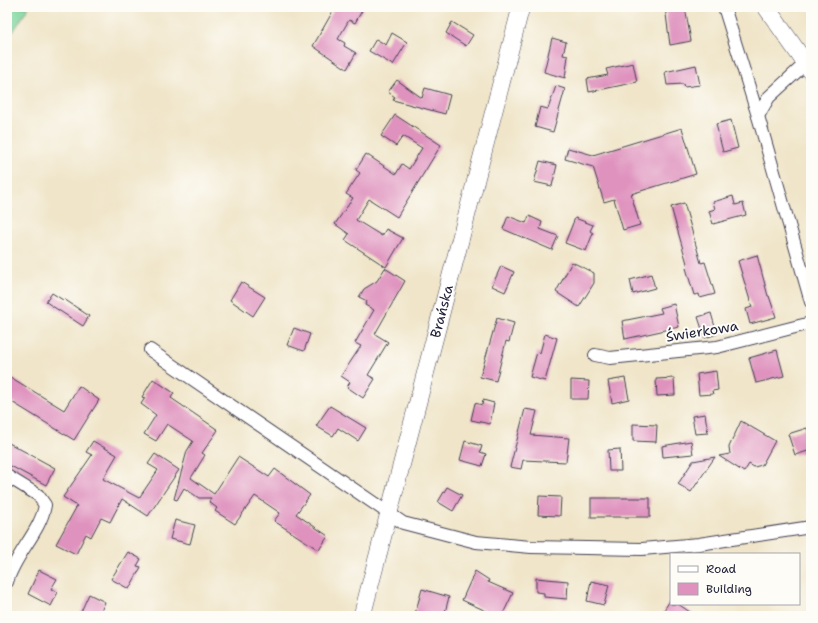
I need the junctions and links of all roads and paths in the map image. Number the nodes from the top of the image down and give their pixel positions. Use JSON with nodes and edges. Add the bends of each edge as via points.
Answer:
{"nodes":[{"id":1,"x":521,"y":7,"type":"edge"},
{"id":2,"x":766,"y":7,"type":"edge"},
{"id":3,"x":725,"y":10,"type":"dead end"},
{"id":4,"x":808,"y":67,"type":"edge"},
{"id":5,"x":758,"y":116,"type":"junction"},
{"id":6,"x":811,"y":302,"type":"edge"},
{"id":7,"x":811,"y":324,"type":"edge"},
{"id":8,"x":150,"y":350,"type":"dead end"},
{"id":9,"x":595,"y":355,"type":"dead end"},
{"id":10,"x":7,"y":476,"type":"edge"},
{"id":11,"x":388,"y":513,"type":"junction"},
{"id":12,"x":811,"y":527,"type":"edge"},
{"id":13,"x":7,"y":582,"type":"edge"},
{"id":14,"x":362,"y":616,"type":"edge"}],
"edges":[{"from":1,"to":11,"type":"street","name":"Brańska"},
{"from":2,"to":4,"type":"street"},
{"from":3,"to":5,"type":"street"},
{"from":4,"to":5,"type":"street","via":[[769,97]]},
{"from":5,"to":6,"type":"street"},
{"from":7,"to":9,"type":"street","name":"Świerkowa","via":[[717,347],[610,358]]},
{"from":8,"to":11,"type":"street"},
{"from":10,"to":13,"type":"street","via":[[38,494],[45,505],[43,516],[11,568]]},
{"from":11,"to":12,"type":"street","via":[[403,523],[476,542],[531,547],[642,549],[699,544]]},
{"from":11,"to":14,"type":"street","name":"Brańska"}]}
